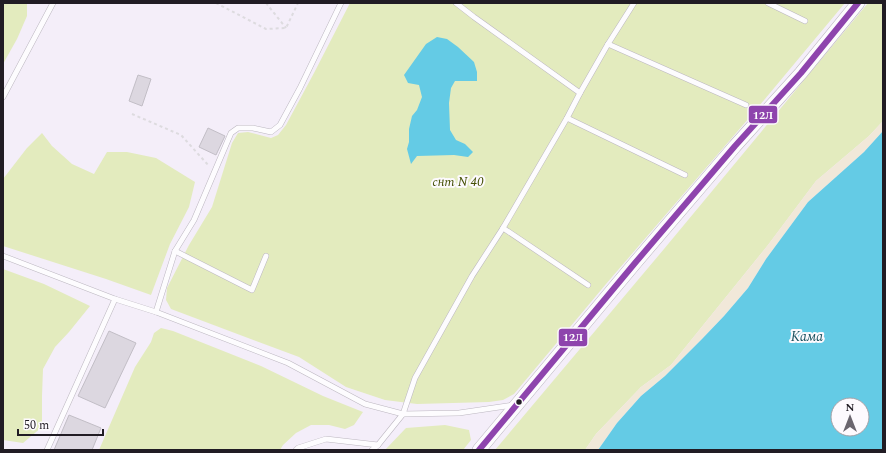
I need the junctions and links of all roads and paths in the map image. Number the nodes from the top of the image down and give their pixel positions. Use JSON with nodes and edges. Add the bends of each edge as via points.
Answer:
{"nodes":[{"id":1,"x":53,"y":3,"type":"edge"},
{"id":2,"x":216,"y":3,"type":"edge"},
{"id":3,"x":266,"y":3,"type":"edge"},
{"id":4,"x":298,"y":3,"type":"edge"},
{"id":5,"x":341,"y":3,"type":"edge"},
{"id":6,"x":456,"y":3,"type":"edge"},
{"id":7,"x":634,"y":3,"type":"edge"},
{"id":8,"x":768,"y":3,"type":"edge"},
{"id":9,"x":858,"y":3,"type":"edge"},
{"id":10,"x":805,"y":20,"type":"dead end"},
{"id":11,"x":286,"y":28,"type":"junction"},
{"id":12,"x":608,"y":44,"type":"junction"},
{"id":13,"x":580,"y":93,"type":"junction"},
{"id":14,"x":3,"y":97,"type":"edge"},
{"id":15,"x":746,"y":105,"type":"dead end"},
{"id":16,"x":132,"y":114,"type":"dead end"},
{"id":17,"x":567,"y":118,"type":"junction"},
{"id":18,"x":214,"y":172,"type":"junction"},
{"id":19,"x":685,"y":174,"type":"dead end"},
{"id":20,"x":503,"y":228,"type":"junction"},
{"id":21,"x":175,"y":251,"type":"junction"},
{"id":22,"x":3,"y":256,"type":"edge"},
{"id":23,"x":266,"y":256,"type":"dead end"},
{"id":24,"x":588,"y":285,"type":"dead end"},
{"id":25,"x":115,"y":299,"type":"junction"},
{"id":26,"x":156,"y":312,"type":"junction"},
{"id":27,"x":517,"y":404,"type":"junction"},
{"id":28,"x":403,"y":414,"type":"junction"},
{"id":29,"x":378,"y":445,"type":"junction"},
{"id":30,"x":47,"y":450,"type":"edge"},
{"id":31,"x":296,"y":450,"type":"edge"},
{"id":32,"x":372,"y":450,"type":"edge"},
{"id":33,"x":479,"y":450,"type":"edge"}],
"edges":[{"from":1,"to":14,"type":"lane"},
{"from":2,"to":11,"type":"path","via":[[266,29]]},
{"from":3,"to":11,"type":"path"},
{"from":4,"to":11,"type":"path"},
{"from":5,"to":18,"type":"lane","via":[[280,125],[270,132],[238,128],[231,133]]},
{"from":6,"to":13,"type":"lane"},
{"from":7,"to":12,"type":"lane"},
{"from":8,"to":10,"type":"lane"},
{"from":9,"to":27,"type":"street"},
{"from":12,"to":13,"type":"lane"},
{"from":12,"to":15,"type":"lane"},
{"from":13,"to":17,"type":"lane"},
{"from":16,"to":18,"type":"path","via":[[180,135]]},
{"from":17,"to":19,"type":"lane"},
{"from":17,"to":20,"type":"lane"},
{"from":18,"to":21,"type":"lane","via":[[194,220]]},
{"from":20,"to":24,"type":"lane"},
{"from":20,"to":28,"type":"lane","via":[[472,276],[415,378]]},
{"from":21,"to":23,"type":"lane","via":[[252,290]]},
{"from":21,"to":26,"type":"lane"},
{"from":22,"to":25,"type":"lane"},
{"from":25,"to":26,"type":"lane"},
{"from":25,"to":30,"type":"lane"},
{"from":26,"to":28,"type":"lane","via":[[288,363],[365,404]]},
{"from":27,"to":28,"type":"lane","via":[[459,413]]},
{"from":27,"to":33,"type":"street"},
{"from":28,"to":29,"type":"lane"},
{"from":29,"to":31,"type":"lane","via":[[326,439]]},
{"from":29,"to":32,"type":"lane"}]}
